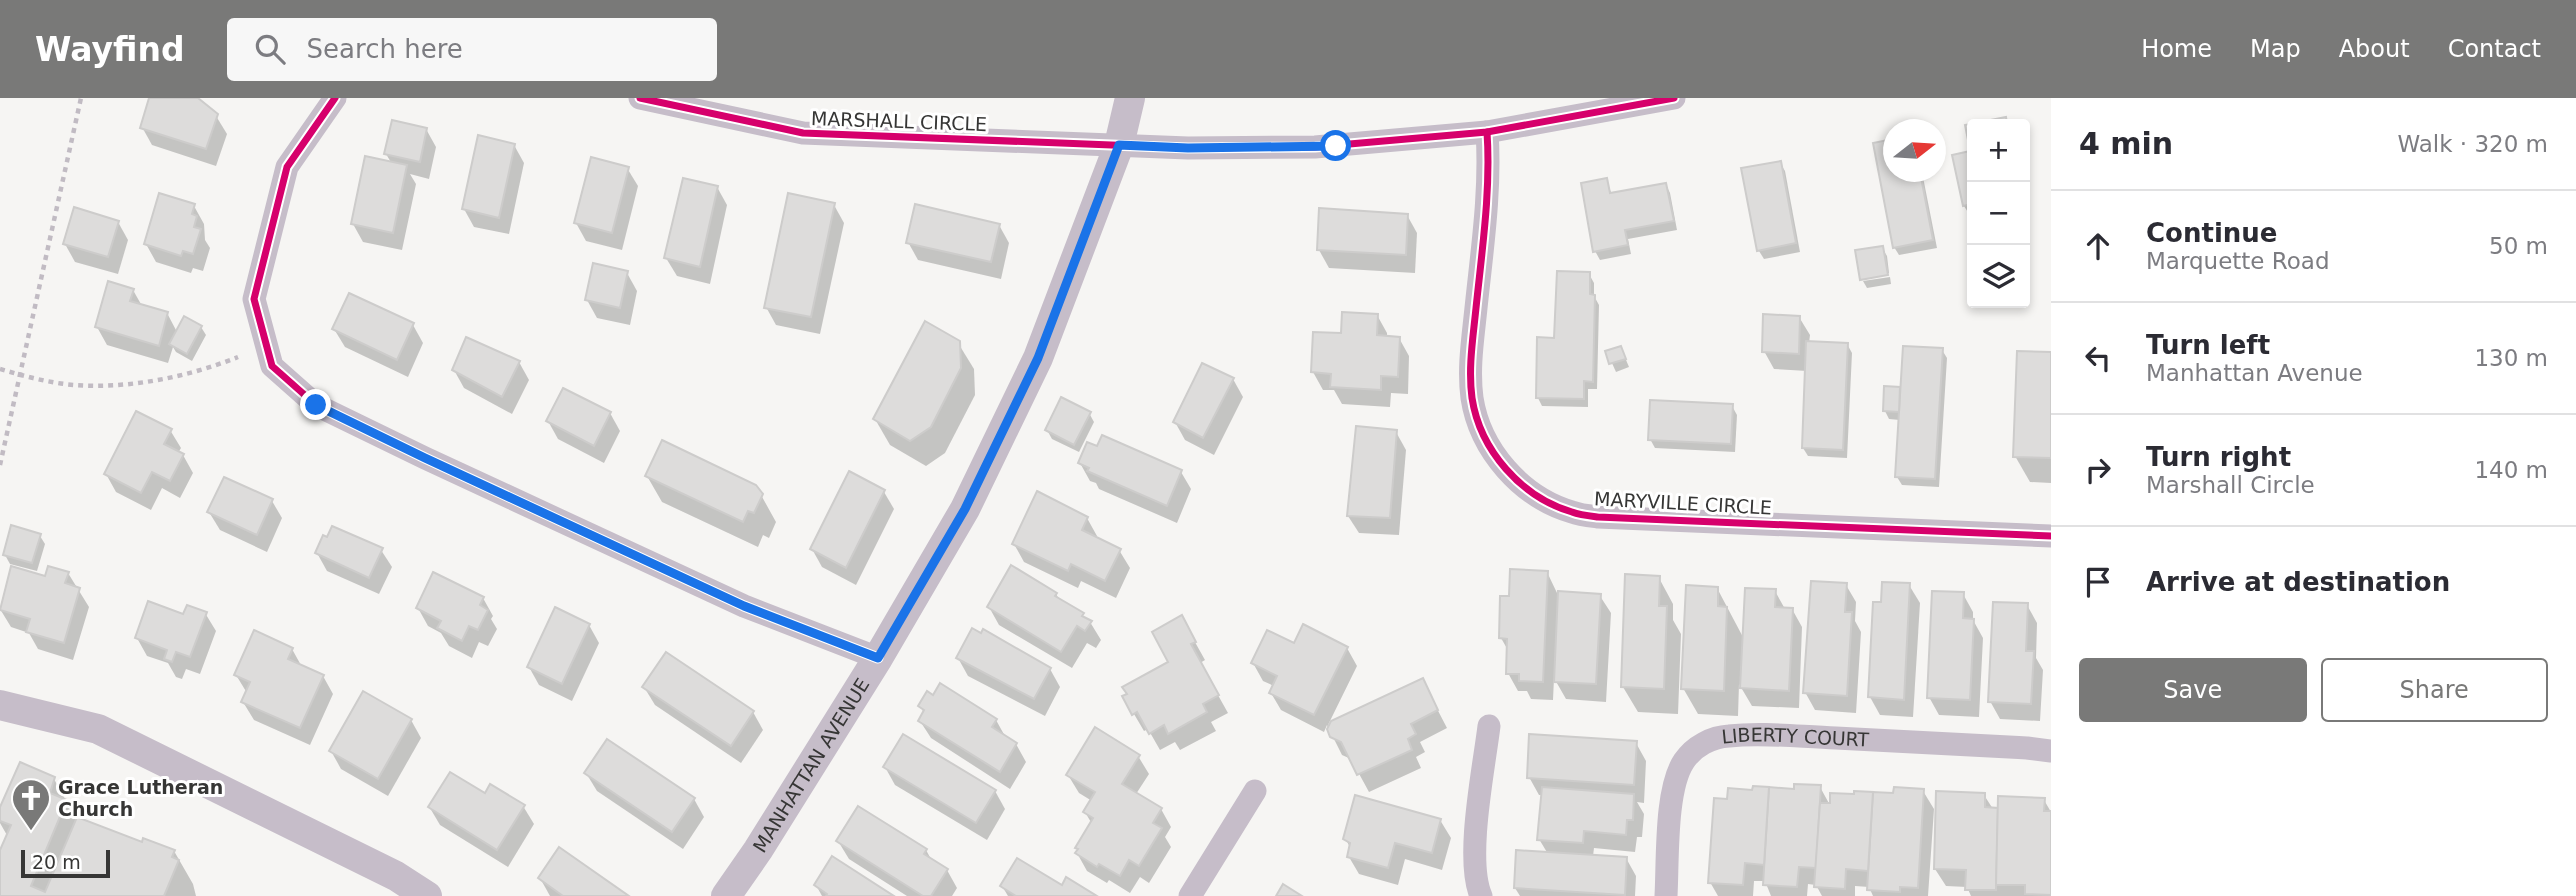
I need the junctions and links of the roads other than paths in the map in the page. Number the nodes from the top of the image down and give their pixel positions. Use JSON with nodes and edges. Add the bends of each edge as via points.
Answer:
{"nodes":[{"id":1,"x":335,"y":98,"type":"edge"},
{"id":2,"x":640,"y":98,"type":"edge"},
{"id":3,"x":1130,"y":98,"type":"edge"},
{"id":4,"x":1674,"y":98,"type":"edge"},
{"id":5,"x":1487,"y":132,"type":"junction"},
{"id":6,"x":1119,"y":145,"type":"junction"},
{"id":7,"x":2051,"y":536,"type":"edge"},
{"id":8,"x":878,"y":658,"type":"junction"},
{"id":9,"x":0,"y":705,"type":"edge"},
{"id":10,"x":1489,"y":726,"type":"dead end"},
{"id":11,"x":2051,"y":751,"type":"edge"},
{"id":12,"x":1255,"y":791,"type":"dead end"},
{"id":13,"x":427,"y":896,"type":"edge"},
{"id":14,"x":726,"y":896,"type":"edge"},
{"id":15,"x":1190,"y":896,"type":"edge"},
{"id":16,"x":1481,"y":896,"type":"edge"},
{"id":17,"x":1665,"y":896,"type":"edge"}],
"edges":[{"from":1,"to":8,"type":"street","via":[[287,167],[254,299],[272,366],[316,405],[425,458],[744,606]]},
{"from":2,"to":6,"type":"street","name":"MARSHALL CIRCLE","via":[[803,133]]},
{"from":3,"to":6,"type":"street","name":"MANHATTAN AVENUE"},
{"from":4,"to":5,"type":"street","name":"MARSHALL CIRCLE"},
{"from":5,"to":6,"type":"street","name":"MARSHALL CIRCLE","via":[[1315,147]]},
{"from":5,"to":7,"type":"street","name":"MARYVILLE CIRCLE","via":[[1484,236],[1470,369],[1472,399],[1478,423],[1497,460],[1533,492],[1572,512],[1598,517]]},
{"from":6,"to":8,"type":"street","name":"MANHATTAN AVENUE","via":[[1038,358],[965,509]]},
{"from":8,"to":14,"type":"street","name":"MANHATTAN AVENUE"},
{"from":9,"to":13,"type":"street","via":[[98,729],[396,876]]},
{"from":10,"to":16,"type":"street","via":[[1475,842]]},
{"from":11,"to":17,"type":"street","name":"LIBERTY COURT","via":[[1785,736],[1728,736],[1707,742],[1686,758],[1672,790]]},
{"from":12,"to":15,"type":"street"}]}
